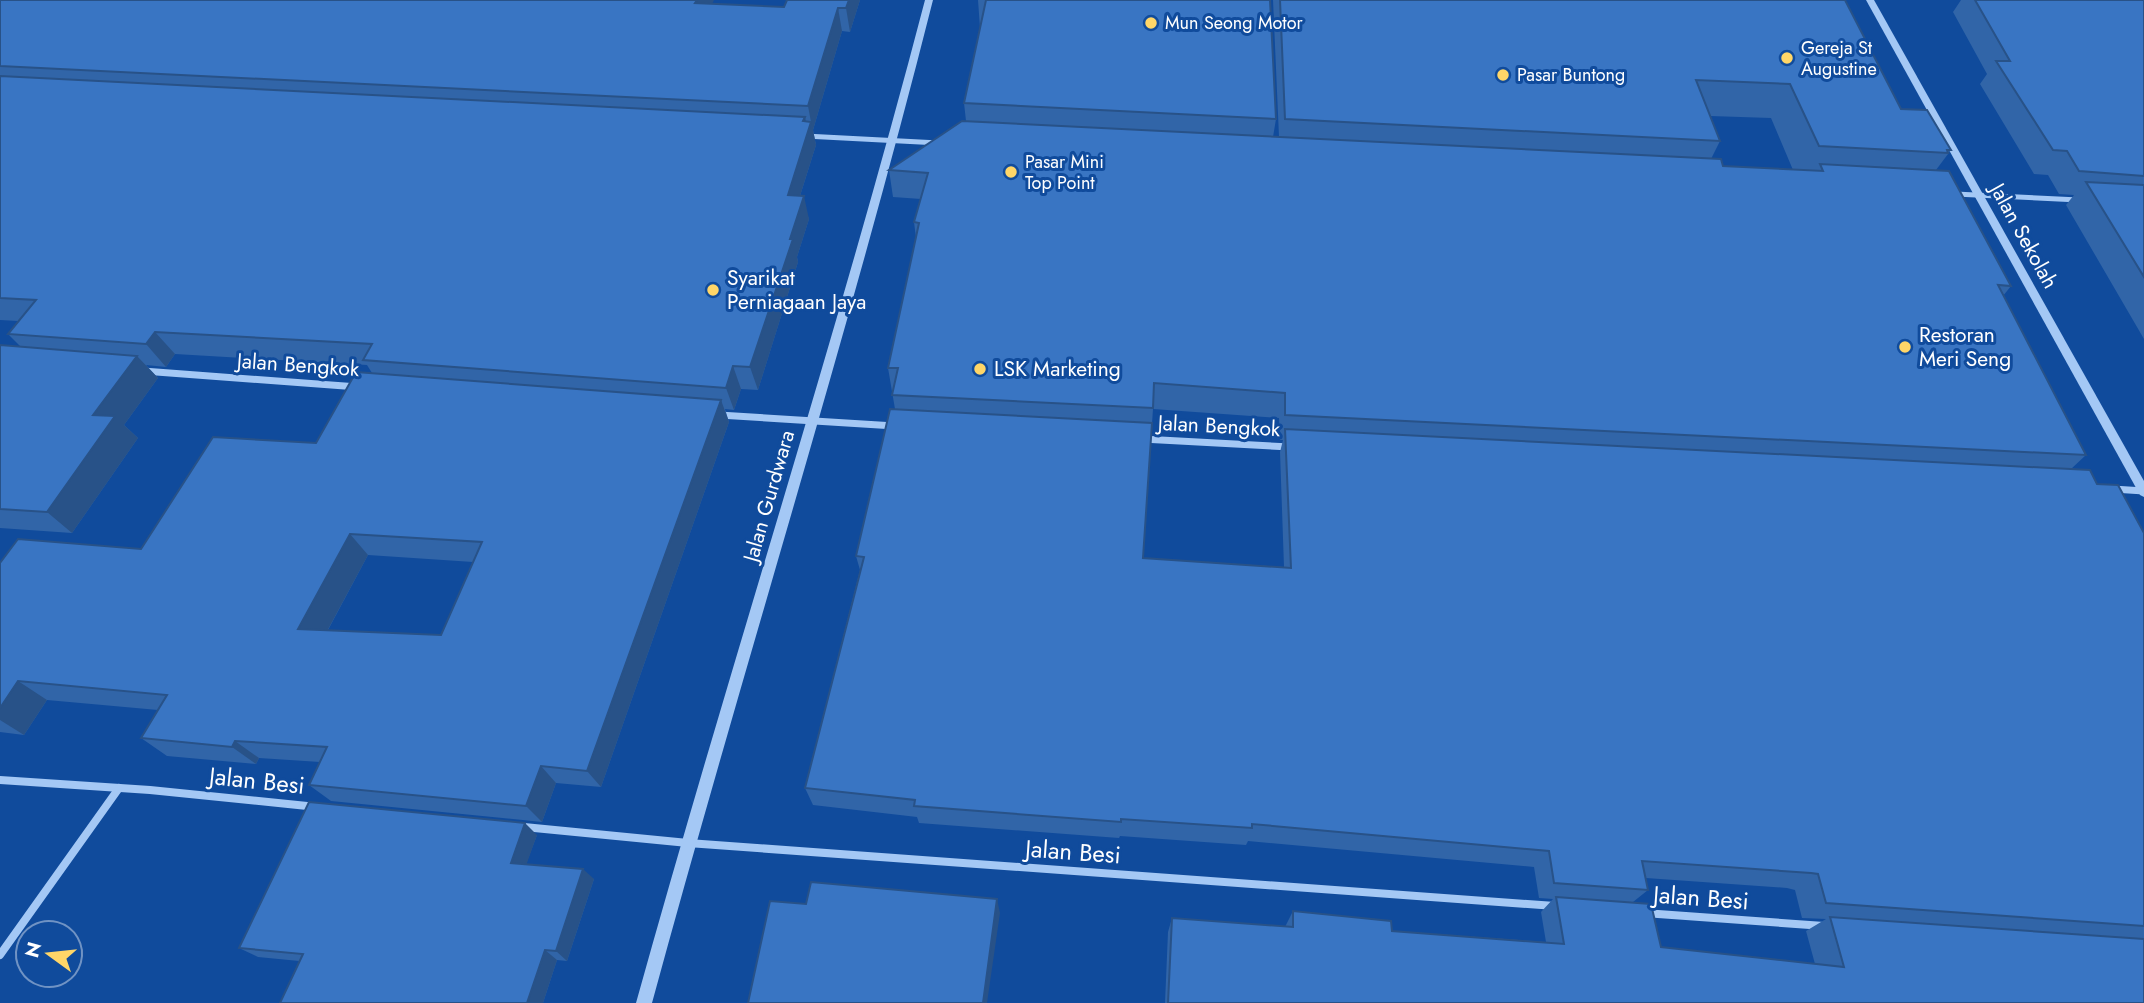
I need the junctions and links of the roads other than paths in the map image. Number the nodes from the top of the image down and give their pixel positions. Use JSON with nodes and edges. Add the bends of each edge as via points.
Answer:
{"nodes":[{"id":1,"x":929,"y":0,"type":"edge"},
{"id":2,"x":1870,"y":0,"type":"edge"},
{"id":3,"x":796,"y":135,"type":"edge"},
{"id":4,"x":893,"y":140,"type":"junction"},
{"id":5,"x":948,"y":143,"type":"edge"},
{"id":6,"x":1952,"y":194,"type":"edge"},
{"id":7,"x":1980,"y":195,"type":"junction"},
{"id":8,"x":2089,"y":201,"type":"edge"},
{"id":9,"x":137,"y":371,"type":"edge"},
{"id":10,"x":371,"y":388,"type":"edge"},
{"id":11,"x":714,"y":415,"type":"edge"},
{"id":12,"x":810,"y":422,"type":"junction"},
{"id":13,"x":907,"y":427,"type":"edge"},
{"id":14,"x":1130,"y":438,"type":"edge"},
{"id":15,"x":1296,"y":447,"type":"edge"},
{"id":16,"x":2102,"y":489,"type":"edge"},
{"id":17,"x":2144,"y":491,"type":"edge"},
{"id":18,"x":0,"y":780,"type":"edge"},
{"id":19,"x":118,"y":789,"type":"junction"},
{"id":20,"x":329,"y":808,"type":"edge"},
{"id":21,"x":509,"y":826,"type":"edge"},
{"id":22,"x":688,"y":843,"type":"junction"},
{"id":23,"x":1562,"y":907,"type":"edge"},
{"id":24,"x":1631,"y":912,"type":"edge"},
{"id":25,"x":1839,"y":927,"type":"edge"},
{"id":26,"x":0,"y":955,"type":"edge"},
{"id":27,"x":645,"y":1003,"type":"edge"}],
"edges":[{"from":1,"to":4,"type":"street","name":"Jalan Gurdwara"},
{"from":2,"to":7,"type":"street","name":"Jalan Sekolah"},
{"from":3,"to":4,"type":"street"},
{"from":4,"to":5,"type":"street"},
{"from":4,"to":12,"type":"street","name":"Jalan Gurdwara"},
{"from":6,"to":7,"type":"street"},
{"from":7,"to":8,"type":"street"},
{"from":7,"to":17,"type":"street","name":"Jalan Sekolah"},
{"from":9,"to":10,"type":"street","name":"Jalan Bengkok"},
{"from":11,"to":12,"type":"street"},
{"from":12,"to":13,"type":"street"},
{"from":12,"to":22,"type":"street","name":"Jalan Gurdwara"},
{"from":14,"to":15,"type":"street","name":"Jalan Bengkok"},
{"from":16,"to":17,"type":"street"},
{"from":18,"to":19,"type":"street","name":"Jalan Besi"},
{"from":19,"to":20,"type":"street","name":"Jalan Besi"},
{"from":19,"to":26,"type":"street"},
{"from":21,"to":22,"type":"street","name":"Jalan Besi"},
{"from":22,"to":23,"type":"street","name":"Jalan Besi"},
{"from":22,"to":27,"type":"street","name":"Jalan Gurdwara"},
{"from":24,"to":25,"type":"street","name":"Jalan Besi"}]}
